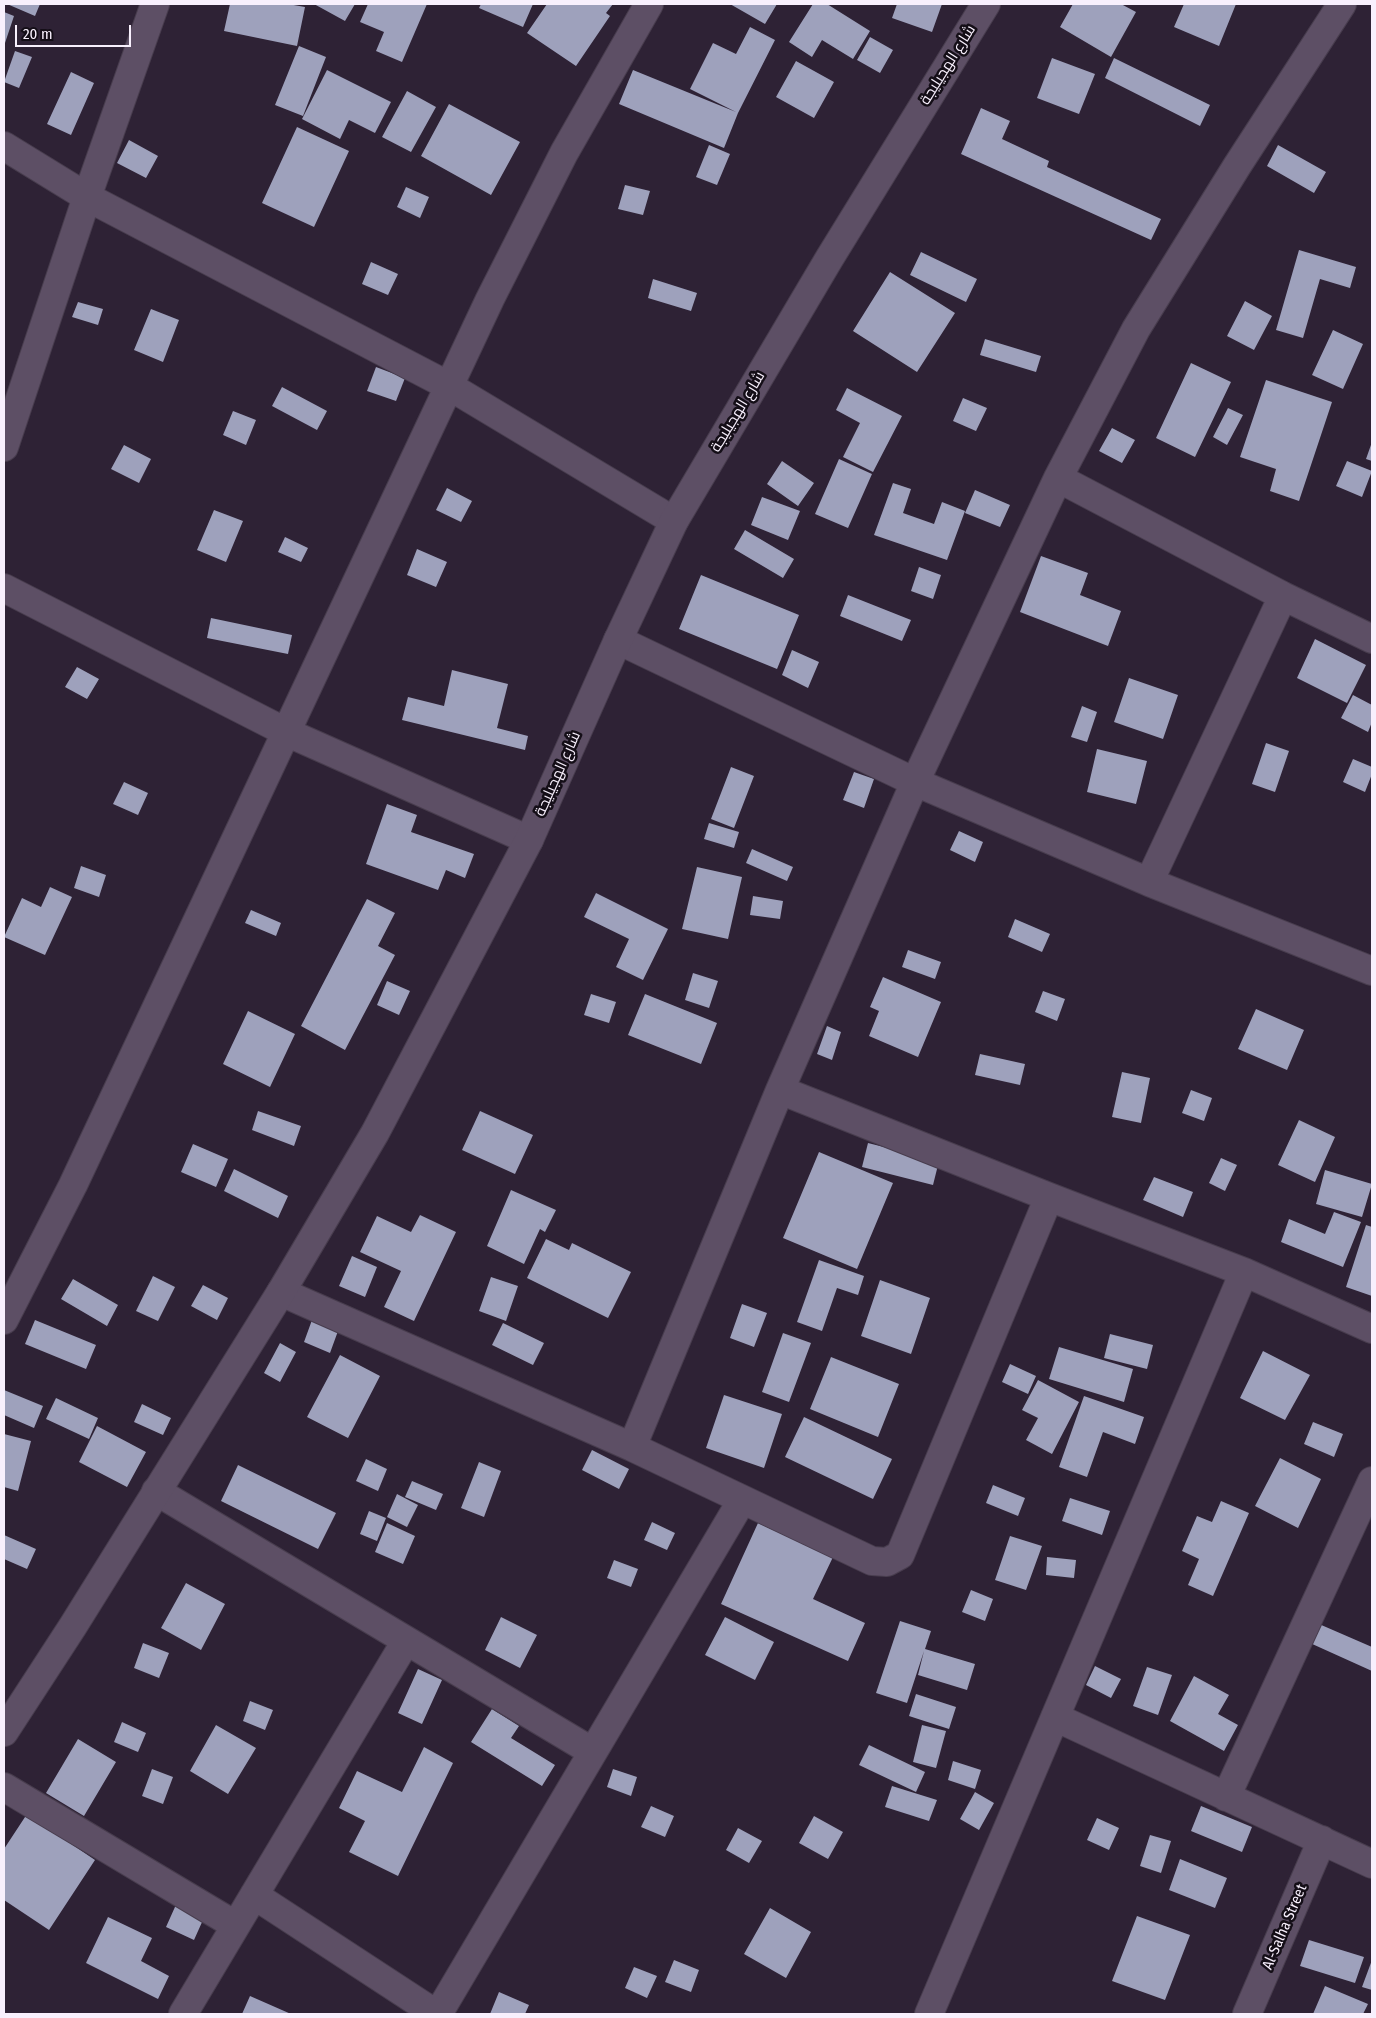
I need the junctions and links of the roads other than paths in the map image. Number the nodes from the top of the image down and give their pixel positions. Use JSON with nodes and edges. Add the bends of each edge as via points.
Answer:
{"nodes":[{"id":1,"x":154,"y":4,"type":"edge"},
{"id":2,"x":650,"y":4,"type":"edge"},
{"id":3,"x":986,"y":4,"type":"edge"},
{"id":4,"x":1342,"y":4,"type":"edge"},
{"id":5,"x":4,"y":146,"type":"edge"},
{"id":6,"x":87,"y":197,"type":"junction"},
{"id":7,"x":449,"y":386,"type":"junction"},
{"id":8,"x":4,"y":447,"type":"edge"},
{"id":9,"x":1058,"y":478,"type":"junction"},
{"id":10,"x":674,"y":521,"type":"junction"},
{"id":11,"x":4,"y":588,"type":"edge"},
{"id":12,"x":1283,"y":596,"type":"junction"},
{"id":13,"x":1372,"y":639,"type":"edge"},
{"id":14,"x":618,"y":640,"type":"junction"},
{"id":15,"x":286,"y":732,"type":"junction"},
{"id":16,"x":915,"y":782,"type":"junction"},
{"id":17,"x":529,"y":840,"type":"junction"},
{"id":18,"x":1149,"y":882,"type":"junction"},
{"id":19,"x":1372,"y":970,"type":"edge"},
{"id":20,"x":780,"y":1090,"type":"junction"},
{"id":21,"x":1049,"y":1197,"type":"junction"},
{"id":22,"x":1244,"y":1272,"type":"junction"},
{"id":23,"x":281,"y":1292,"type":"junction"},
{"id":24,"x":4,"y":1320,"type":"edge"},
{"id":25,"x":1372,"y":1329,"type":"edge"},
{"id":26,"x":632,"y":1447,"type":"junction"},
{"id":27,"x":1372,"y":1481,"type":"edge"},
{"id":28,"x":156,"y":1491,"type":"junction"},
{"id":29,"x":742,"y":1500,"type":"junction"},
{"id":30,"x":406,"y":1641,"type":"junction"},
{"id":31,"x":1055,"y":1717,"type":"junction"},
{"id":32,"x":4,"y":1732,"type":"edge"},
{"id":33,"x":593,"y":1752,"type":"junction"},
{"id":34,"x":4,"y":1787,"type":"edge"},
{"id":35,"x":1226,"y":1797,"type":"junction"},
{"id":36,"x":1322,"y":1840,"type":"junction"},
{"id":37,"x":1372,"y":1864,"type":"edge"},
{"id":38,"x":254,"y":1895,"type":"junction"},
{"id":39,"x":236,"y":1924,"type":"junction"},
{"id":40,"x":183,"y":2014,"type":"edge"},
{"id":41,"x":437,"y":2014,"type":"edge"},
{"id":42,"x":929,"y":2014,"type":"edge"},
{"id":43,"x":1247,"y":2014,"type":"edge"}],
"edges":[{"from":1,"to":6,"type":"street"},
{"from":2,"to":7,"type":"street","via":[[564,153]]},
{"from":3,"to":10,"type":"street","name":"شارع الهجيليجة","via":[[829,259]]},
{"from":4,"to":9,"type":"street","via":[[1136,330]]},
{"from":5,"to":6,"type":"street"},
{"from":6,"to":7,"type":"street"},
{"from":6,"to":8,"type":"street"},
{"from":7,"to":10,"type":"street"},
{"from":7,"to":15,"type":"street"},
{"from":9,"to":12,"type":"street"},
{"from":9,"to":16,"type":"street"},
{"from":10,"to":14,"type":"street","name":"شارع الهجيليجة"},
{"from":11,"to":15,"type":"street"},
{"from":12,"to":13,"type":"street"},
{"from":12,"to":18,"type":"street"},
{"from":14,"to":16,"type":"street"},
{"from":14,"to":17,"type":"street","name":"شارع الهجيليجة"},
{"from":15,"to":17,"type":"street"},
{"from":15,"to":24,"type":"street","via":[[73,1185]]},
{"from":16,"to":18,"type":"street"},
{"from":16,"to":20,"type":"street"},
{"from":17,"to":23,"type":"street","name":"شارع الهجيليجة","via":[[375,1133]]},
{"from":18,"to":19,"type":"street"},
{"from":20,"to":21,"type":"street"},
{"from":20,"to":26,"type":"street"},
{"from":21,"to":22,"type":"street"},
{"from":21,"to":29,"type":"street","via":[[900,1555],[887,1562],[872,1561]]},
{"from":22,"to":25,"type":"street"},
{"from":22,"to":31,"type":"street"},
{"from":23,"to":26,"type":"street"},
{"from":23,"to":28,"type":"street","name":"شارع الهجيليجة"},
{"from":26,"to":29,"type":"street"},
{"from":27,"to":35,"type":"street"},
{"from":28,"to":30,"type":"street"},
{"from":28,"to":32,"type":"street","name":"شارع الهجيليجة"},
{"from":29,"to":33,"type":"street"},
{"from":30,"to":33,"type":"street"},
{"from":30,"to":38,"type":"street"},
{"from":31,"to":35,"type":"street"},
{"from":31,"to":42,"type":"street"},
{"from":33,"to":41,"type":"street"},
{"from":34,"to":39,"type":"street"},
{"from":35,"to":36,"type":"street"},
{"from":36,"to":37,"type":"street"},
{"from":36,"to":43,"type":"street","name":"Al-Salha Street"},
{"from":38,"to":39,"type":"street"},
{"from":38,"to":41,"type":"street"},
{"from":39,"to":40,"type":"street"}]}
